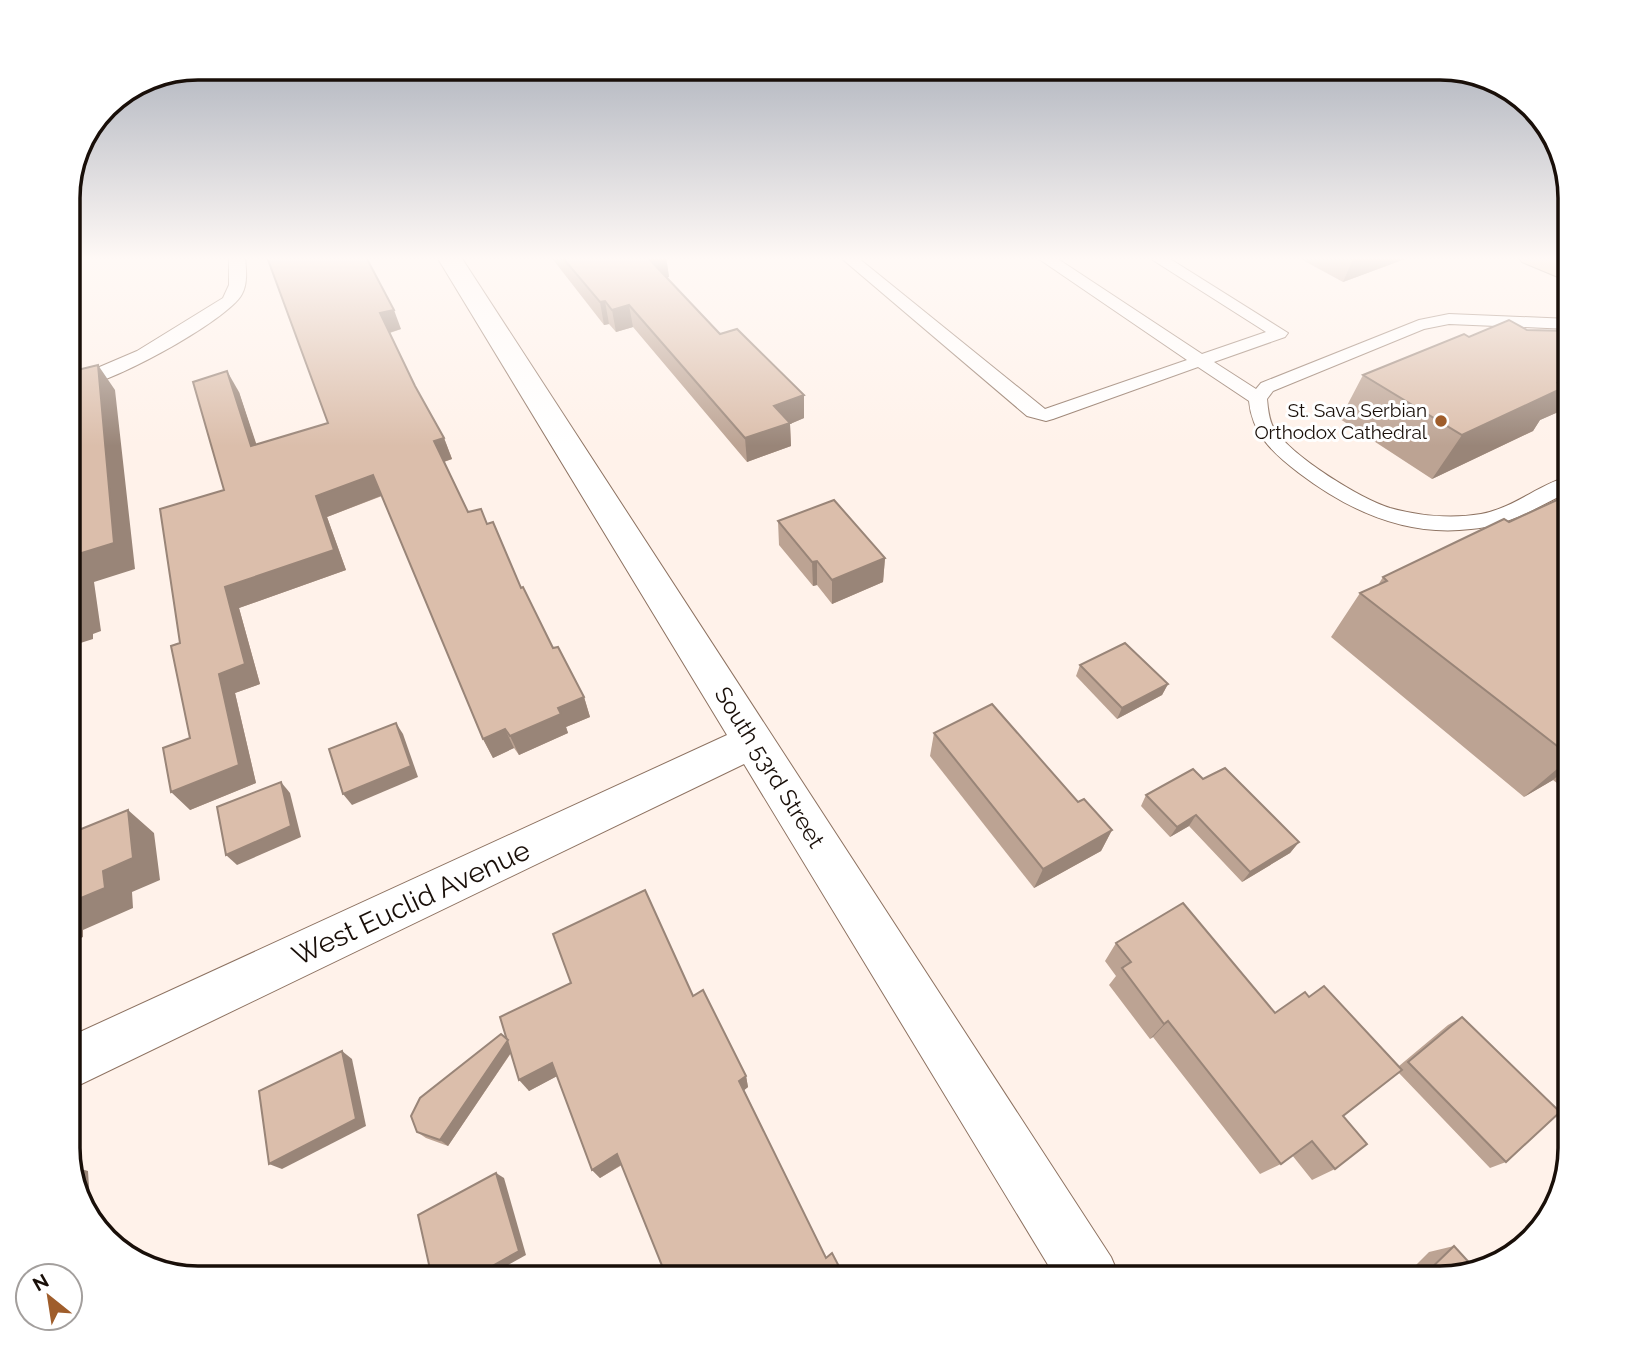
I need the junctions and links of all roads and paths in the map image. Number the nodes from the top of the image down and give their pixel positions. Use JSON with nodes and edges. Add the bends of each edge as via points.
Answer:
{"nodes":[{"id":1,"x":201,"y":320,"type":"edge"},
{"id":2,"x":488,"y":320,"type":"edge"},
{"id":3,"x":924,"y":320,"type":"edge"},
{"id":4,"x":1139,"y":320,"type":"edge"},
{"id":5,"x":1258,"y":320,"type":"edge"},
{"id":6,"x":1445,"y":320,"type":"edge"},
{"id":7,"x":1469,"y":320,"type":"edge"},
{"id":8,"x":1558,"y":324,"type":"edge"},
{"id":9,"x":1199,"y":360,"type":"junction"},
{"id":10,"x":81,"y":382,"type":"edge"},
{"id":11,"x":1258,"y":399,"type":"junction"},
{"id":12,"x":1558,"y":488,"type":"edge"},
{"id":13,"x":753,"y":741,"type":"junction"},
{"id":14,"x":81,"y":1058,"type":"edge"},
{"id":15,"x":1082,"y":1266,"type":"edge"}],
"edges":[{"from":1,"to":10,"type":"lane","via":[[132,360]]},
{"from":2,"to":13,"type":"street","name":"South 53rd Street"},
{"from":3,"to":9,"type":"lane","via":[[1040,415]]},
{"from":4,"to":9,"type":"lane"},
{"from":5,"to":9,"type":"lane","via":[[1279,333]]},
{"from":6,"to":11,"type":"lane","via":[[1419,325],[1266,387]]},
{"from":7,"to":8,"type":"lane"},
{"from":9,"to":11,"type":"lane"},
{"from":11,"to":12,"type":"lane","via":[[1267,433],[1291,456],[1371,509],[1451,523],[1483,521],[1515,511]]},
{"from":13,"to":14,"type":"street","name":"West Euclid Avenue"},
{"from":13,"to":15,"type":"street","name":"South 53rd Street"}]}
